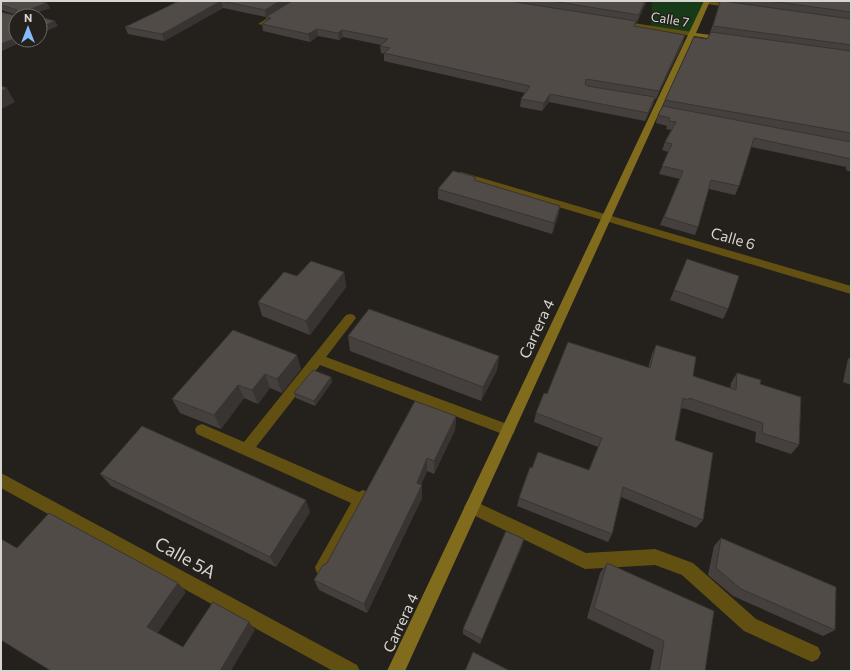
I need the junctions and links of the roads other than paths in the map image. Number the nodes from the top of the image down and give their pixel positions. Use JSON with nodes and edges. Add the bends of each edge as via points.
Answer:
{"nodes":[{"id":1,"x":299,"y":1,"type":"edge"},
{"id":2,"x":707,"y":1,"type":"edge"},
{"id":3,"x":745,"y":7,"type":"edge"},
{"id":4,"x":614,"y":22,"type":"edge"},
{"id":5,"x":261,"y":24,"type":"edge"},
{"id":6,"x":692,"y":34,"type":"junction"},
{"id":7,"x":730,"y":39,"type":"edge"},
{"id":8,"x":454,"y":173,"type":"edge"},
{"id":9,"x":606,"y":218,"type":"junction"},
{"id":10,"x":851,"y":290,"type":"edge"},
{"id":11,"x":350,"y":318,"type":"dead end"},
{"id":12,"x":316,"y":359,"type":"junction"},
{"id":13,"x":418,"y":397,"type":"junction"},
{"id":14,"x":410,"y":410,"type":"edge"},
{"id":15,"x":202,"y":430,"type":"dead end"},
{"id":16,"x":508,"y":430,"type":"junction"},
{"id":17,"x":246,"y":450,"type":"junction"},
{"id":18,"x":1,"y":480,"type":"edge"},
{"id":19,"x":369,"y":486,"type":"edge"},
{"id":20,"x":361,"y":500,"type":"junction"},
{"id":21,"x":472,"y":507,"type":"junction"},
{"id":22,"x":323,"y":567,"type":"edge"},
{"id":23,"x":812,"y":653,"type":"dead end"},
{"id":24,"x":351,"y":671,"type":"edge"},
{"id":25,"x":396,"y":671,"type":"edge"}],
"edges":[{"from":1,"to":5,"type":"street"},
{"from":2,"to":3,"type":"street"},
{"from":2,"to":6,"type":"street","name":"Carrera 4"},
{"from":4,"to":6,"type":"street","name":"Calle 7"},
{"from":6,"to":7,"type":"street","name":"Calle 7"},
{"from":6,"to":9,"type":"street","name":"Carrera 4"},
{"from":8,"to":9,"type":"street","name":"Calle 6"},
{"from":9,"to":10,"type":"street","name":"Calle 6"},
{"from":9,"to":16,"type":"street","name":"Carrera 4"},
{"from":11,"to":12,"type":"street"},
{"from":12,"to":13,"type":"street"},
{"from":12,"to":17,"type":"street"},
{"from":13,"to":14,"type":"street"},
{"from":13,"to":16,"type":"street"},
{"from":15,"to":17,"type":"street"},
{"from":16,"to":21,"type":"street","name":"Carrera 4"},
{"from":17,"to":20,"type":"street"},
{"from":18,"to":24,"type":"street","name":"Calle 5A"},
{"from":19,"to":20,"type":"street"},
{"from":20,"to":22,"type":"street"},
{"from":21,"to":23,"type":"street","via":[[585,561],[655,557],[687,569],[750,625]]},
{"from":21,"to":25,"type":"street","name":"Carrera 4"}]}
